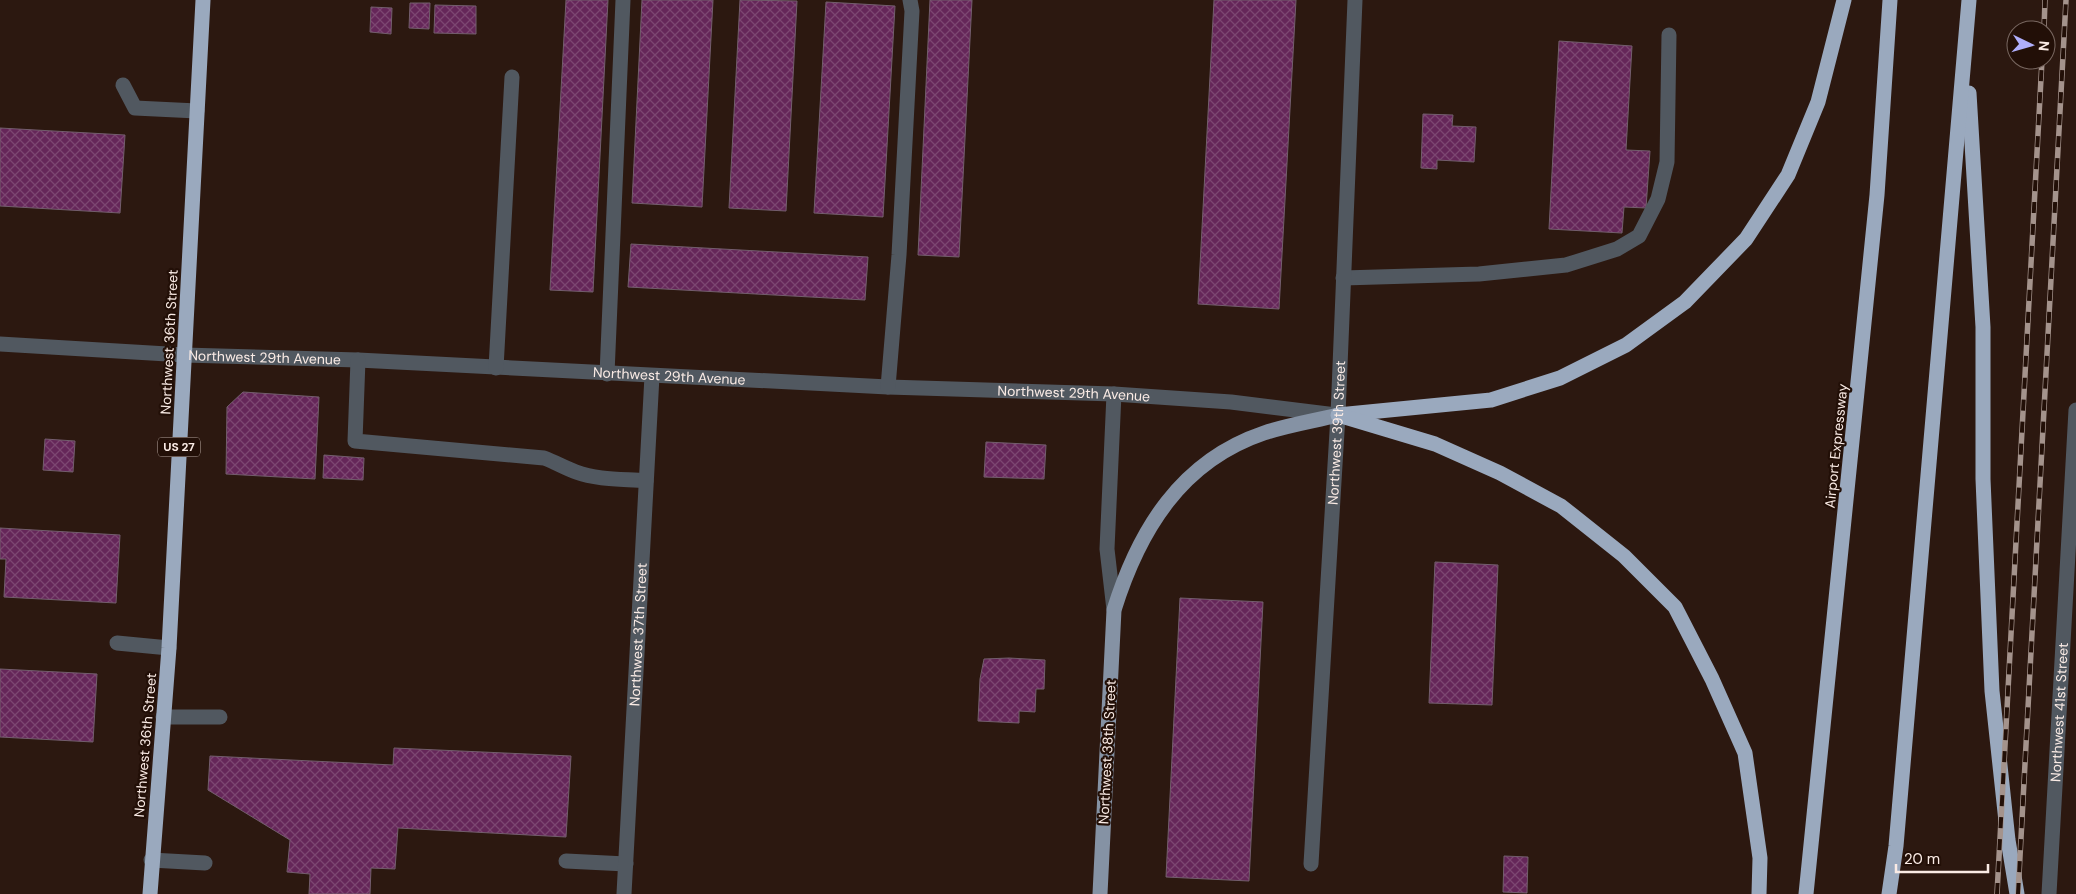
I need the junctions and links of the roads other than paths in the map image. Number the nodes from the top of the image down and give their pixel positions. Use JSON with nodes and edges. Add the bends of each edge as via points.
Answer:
{"nodes":[{"id":1,"x":203,"y":0,"type":"edge"},
{"id":2,"x":623,"y":0,"type":"edge"},
{"id":3,"x":910,"y":0,"type":"edge"},
{"id":4,"x":1355,"y":0,"type":"edge"},
{"id":5,"x":1844,"y":0,"type":"edge"},
{"id":6,"x":1890,"y":0,"type":"edge"},
{"id":7,"x":1969,"y":0,"type":"edge"},
{"id":8,"x":1669,"y":35,"type":"dead end"},
{"id":9,"x":1966,"y":41,"type":"junction"},
{"id":10,"x":512,"y":77,"type":"dead end"},
{"id":11,"x":123,"y":85,"type":"dead end"},
{"id":12,"x":197,"y":111,"type":"junction"},
{"id":13,"x":1343,"y":278,"type":"junction"},
{"id":14,"x":0,"y":344,"type":"edge"},
{"id":15,"x":184,"y":355,"type":"junction"},
{"id":16,"x":358,"y":360,"type":"junction"},
{"id":17,"x":496,"y":368,"type":"junction"},
{"id":18,"x":607,"y":374,"type":"junction"},
{"id":19,"x":652,"y":376,"type":"junction"},
{"id":20,"x":888,"y":387,"type":"junction"},
{"id":21,"x":1114,"y":394,"type":"junction"},
{"id":22,"x":2076,"y":410,"type":"edge"},
{"id":23,"x":1338,"y":415,"type":"junction"},
{"id":24,"x":2075,"y":456,"type":"edge"},
{"id":25,"x":646,"y":481,"type":"junction"},
{"id":26,"x":1114,"y":610,"type":"junction"},
{"id":27,"x":117,"y":642,"type":"dead end"},
{"id":28,"x":169,"y":648,"type":"junction"},
{"id":29,"x":163,"y":717,"type":"junction"},
{"id":30,"x":220,"y":718,"type":"dead end"},
{"id":31,"x":151,"y":860,"type":"junction"},
{"id":32,"x":566,"y":861,"type":"dead end"},
{"id":33,"x":205,"y":863,"type":"dead end"},
{"id":34,"x":626,"y":864,"type":"junction"},
{"id":35,"x":1311,"y":864,"type":"dead end"},
{"id":36,"x":150,"y":894,"type":"edge"},
{"id":37,"x":624,"y":894,"type":"edge"},
{"id":38,"x":1100,"y":894,"type":"edge"},
{"id":39,"x":1759,"y":894,"type":"edge"},
{"id":40,"x":1806,"y":894,"type":"edge"},
{"id":41,"x":1889,"y":894,"type":"edge"},
{"id":42,"x":2017,"y":894,"type":"edge"},
{"id":43,"x":2049,"y":894,"type":"edge"}],
"edges":[{"from":1,"to":12,"type":"highway","name":"Northwest 36th Street","number":"US 27"},
{"from":2,"to":18,"type":"street"},
{"from":3,"to":20,"type":"street","via":[[900,236]]},
{"from":4,"to":13,"type":"street","name":"Northwest 39th Street"},
{"from":5,"to":23,"type":"highway","via":[[1818,102],[1788,175],[1746,240],[1685,302],[1626,345],[1560,378],[1490,400]]},
{"from":6,"to":40,"type":"highway","name":"Airport Expressway","via":[[1876,205]]},
{"from":7,"to":9,"type":"highway"},
{"from":8,"to":13,"type":"street","via":[[1667,162],[1658,199],[1639,236],[1617,249],[1566,265],[1479,274]]},
{"from":9,"to":41,"type":"highway","via":[[1896,846]]},
{"from":9,"to":42,"type":"highway","via":[[1983,327],[1983,479],[1992,692]]},
{"from":10,"to":17,"type":"street"},
{"from":11,"to":12,"type":"street","via":[[135,108]]},
{"from":12,"to":15,"type":"highway","name":"Northwest 36th Street","number":"US 27"},
{"from":13,"to":23,"type":"street","name":"Northwest 39th Street"},
{"from":14,"to":15,"type":"street","name":"Northwest 29th Avenue"},
{"from":15,"to":16,"type":"street","name":"Northwest 29th Avenue"},
{"from":15,"to":28,"type":"highway","name":"Northwest 36th Street","number":"US 27"},
{"from":16,"to":17,"type":"street","name":"Northwest 29th Avenue"},
{"from":16,"to":25,"type":"street","via":[[355,441],[544,458],[599,478]]},
{"from":17,"to":18,"type":"street","name":"Northwest 29th Avenue"},
{"from":18,"to":19,"type":"street","name":"Northwest 29th Avenue"},
{"from":19,"to":20,"type":"street","name":"Northwest 29th Avenue"},
{"from":19,"to":25,"type":"street","name":"Northwest 37th Street"},
{"from":20,"to":21,"type":"street","name":"Northwest 29th Avenue"},
{"from":21,"to":23,"type":"street","name":"Northwest 29th Avenue","via":[[1231,402]]},
{"from":21,"to":26,"type":"street","name":"Northwest 38th Street","via":[[1107,549]]},
{"from":22,"to":24,"type":"street","name":"Northwest 41st Street"},
{"from":23,"to":26,"type":"main road","name":"Northwest 38th Street","via":[[1265,433],[1202,467],[1179,488],[1138,547]]},
{"from":23,"to":35,"type":"street","name":"Northwest 39th Street"},
{"from":23,"to":39,"type":"highway","via":[[1435,444],[1500,473],[1561,506],[1624,556],[1674,608],[1712,678],[1745,753],[1760,858]]},
{"from":24,"to":43,"type":"street","name":"Northwest 41st Street"},
{"from":25,"to":34,"type":"street","name":"Northwest 37th Street"},
{"from":26,"to":38,"type":"main road","name":"Northwest 38th Street"},
{"from":27,"to":28,"type":"street"},
{"from":28,"to":29,"type":"highway","name":"Northwest 36th Street","number":"US 27"},
{"from":29,"to":30,"type":"street"},
{"from":29,"to":31,"type":"highway","name":"Northwest 36th Street","number":"US 27"},
{"from":31,"to":33,"type":"street"},
{"from":31,"to":36,"type":"highway","name":"Northwest 36th Street","number":"US 27"},
{"from":32,"to":34,"type":"street"},
{"from":34,"to":37,"type":"street","name":"Northwest 37th Street"}]}
